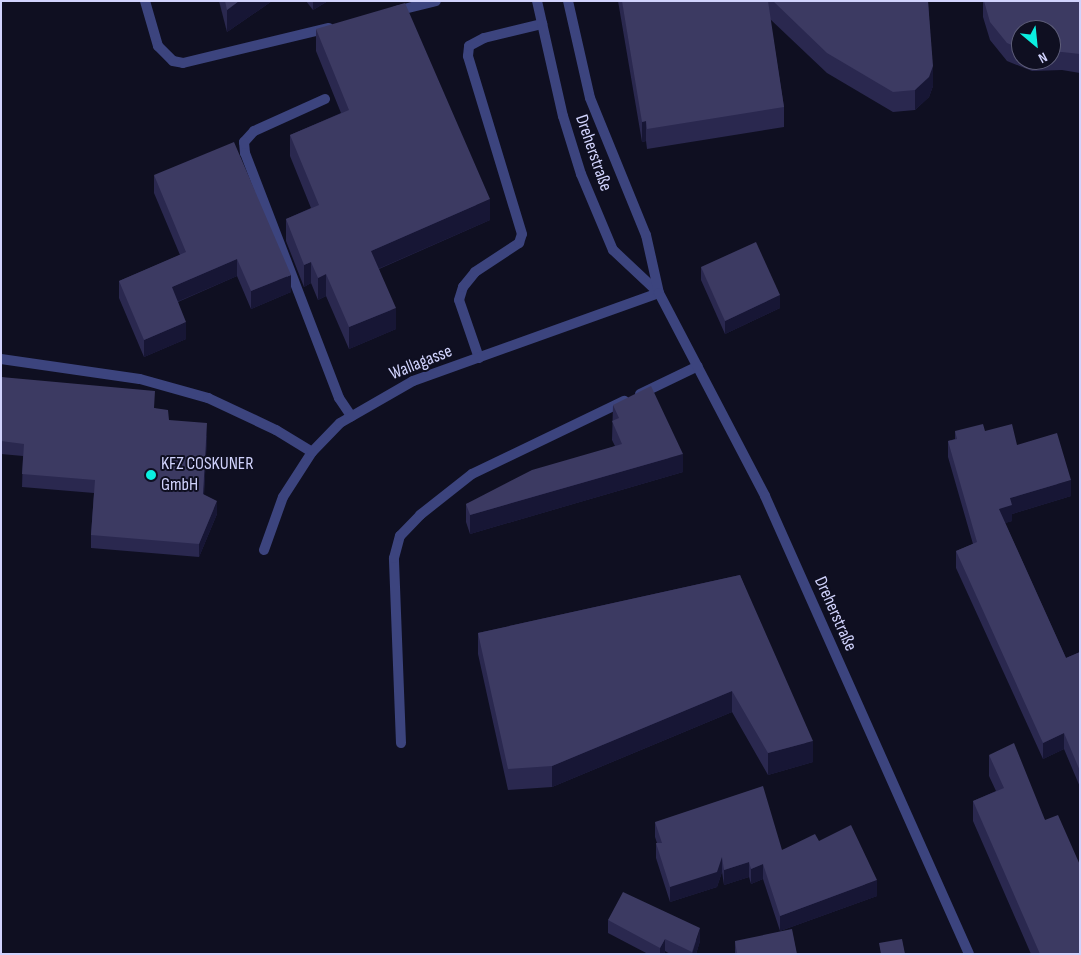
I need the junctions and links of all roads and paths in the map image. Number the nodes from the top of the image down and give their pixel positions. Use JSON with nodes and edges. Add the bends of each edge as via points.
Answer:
{"nodes":[{"id":1,"x":145,"y":1,"type":"edge"},
{"id":2,"x":436,"y":1,"type":"edge"},
{"id":3,"x":537,"y":1,"type":"edge"},
{"id":4,"x":568,"y":1,"type":"edge"},
{"id":5,"x":389,"y":13,"type":"edge"},
{"id":6,"x":542,"y":24,"type":"junction"},
{"id":7,"x":341,"y":25,"type":"edge"},
{"id":8,"x":325,"y":99,"type":"dead end"},
{"id":9,"x":660,"y":293,"type":"junction"},
{"id":10,"x":479,"y":358,"type":"junction"},
{"id":11,"x":1,"y":359,"type":"edge"},
{"id":12,"x":698,"y":366,"type":"junction"},
{"id":13,"x":351,"y":416,"type":"junction"},
{"id":14,"x":312,"y":452,"type":"junction"},
{"id":15,"x":264,"y":550,"type":"dead end"},
{"id":16,"x":401,"y":744,"type":"dead end"},
{"id":17,"x":969,"y":954,"type":"edge"}],
"edges":[{"from":1,"to":7,"type":"street","via":[[158,46],[173,61],[183,63]]},
{"from":2,"to":5,"type":"street"},
{"from":3,"to":6,"type":"street","name":"Dreherstraße"},
{"from":4,"to":9,"type":"street","name":"Dreherstraße","via":[[590,98],[646,235]]},
{"from":6,"to":9,"type":"street","name":"Dreherstraße","via":[[562,116],[581,174],[613,250]]},
{"from":6,"to":10,"type":"street","via":[[484,38],[469,46],[468,56],[522,234],[519,243],[475,272],[463,287],[459,300]]},
{"from":8,"to":13,"type":"street","via":[[254,131],[244,142],[245,153],[339,398]]},
{"from":9,"to":10,"type":"street","name":"Wallagasse"},
{"from":9,"to":12,"type":"street","name":"Dreherstraße"},
{"from":10,"to":13,"type":"street","name":"Wallagasse","via":[[413,381]]},
{"from":11,"to":14,"type":"street","via":[[140,379],[208,398],[276,430]]},
{"from":12,"to":16,"type":"street","via":[[472,474],[420,515],[400,536],[394,558]]},
{"from":12,"to":17,"type":"street","name":"Dreherstraße","via":[[765,496]]},
{"from":13,"to":14,"type":"street","name":"Wallagasse"},
{"from":14,"to":15,"type":"street","name":"Wallagasse","via":[[282,497]]}]}
